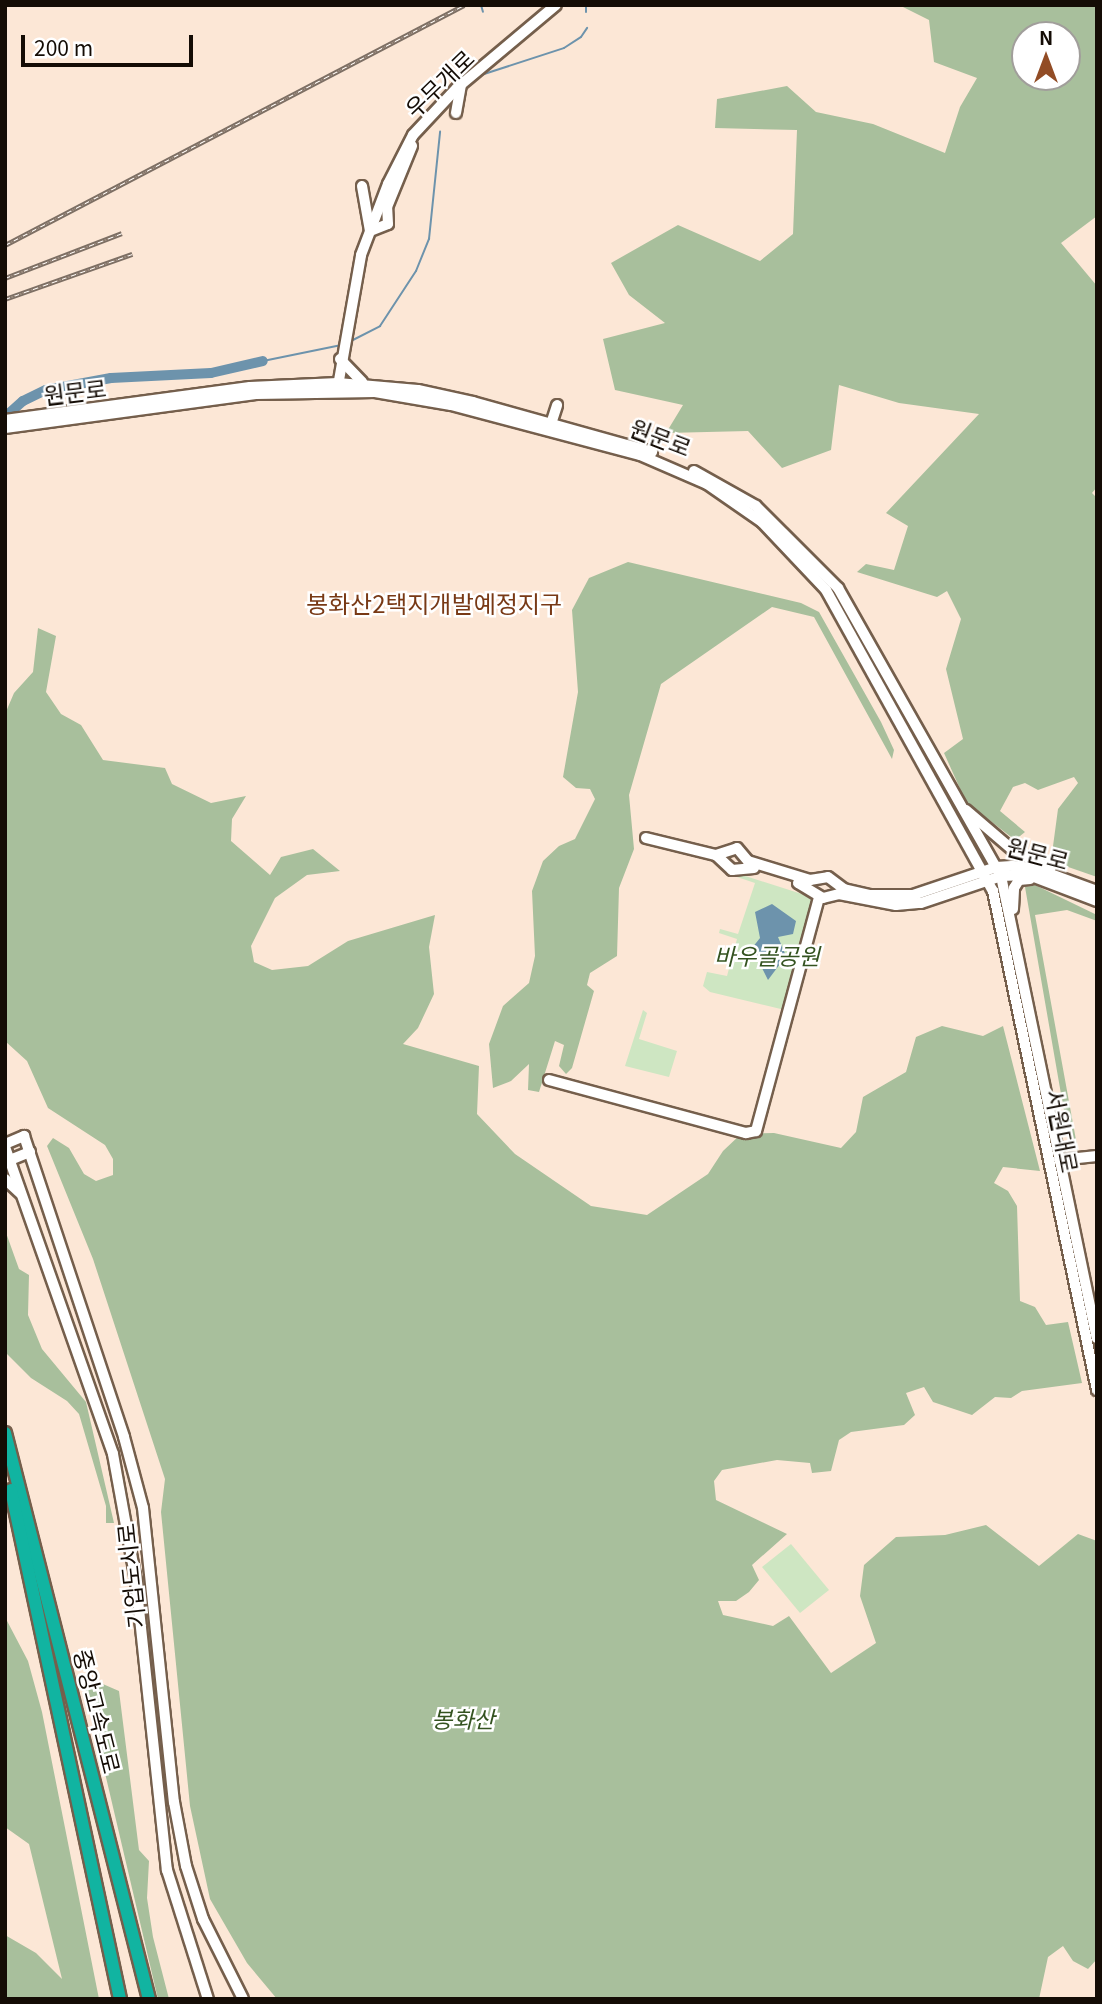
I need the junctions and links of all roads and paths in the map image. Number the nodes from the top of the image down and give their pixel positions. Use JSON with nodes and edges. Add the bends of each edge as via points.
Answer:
{"nodes":[{"id":1,"x":556,"y":5,"type":"edge"},
{"id":2,"x":461,"y":84,"type":"junction"},
{"id":3,"x":438,"y":105,"type":"junction"},
{"id":4,"x":413,"y":135,"type":"junction"},
{"id":5,"x":362,"y":186,"type":"dead end"},
{"id":6,"x":370,"y":230,"type":"junction"},
{"id":7,"x":340,"y":359,"type":"junction"},
{"id":8,"x":316,"y":382,"type":"junction"},
{"id":9,"x":369,"y":384,"type":"junction"},
{"id":10,"x":338,"y":386,"type":"junction"},
{"id":11,"x":153,"y":405,"type":"junction"},
{"id":12,"x":557,"y":405,"type":"dead end"},
{"id":13,"x":7,"y":422,"type":"edge"},
{"id":14,"x":550,"y":426,"type":"junction"},
{"id":15,"x":958,"y":802,"type":"junction"},
{"id":16,"x":646,"y":838,"type":"dead end"},
{"id":17,"x":735,"y":858,"type":"junction"},
{"id":18,"x":998,"y":872,"type":"junction"},
{"id":19,"x":986,"y":876,"type":"junction"},
{"id":20,"x":818,"y":879,"type":"junction"},
{"id":21,"x":1044,"y":881,"type":"junction"},
{"id":22,"x":1097,"y":890,"type":"edge"},
{"id":23,"x":828,"y":895,"type":"junction"},
{"id":24,"x":1097,"y":901,"type":"edge"},
{"id":25,"x":1014,"y":930,"type":"junction"},
{"id":26,"x":550,"y":1080,"type":"dead end"},
{"id":27,"x":5,"y":1145,"type":"edge"},
{"id":28,"x":30,"y":1152,"type":"junction"},
{"id":29,"x":1097,"y":1156,"type":"edge"},
{"id":30,"x":1063,"y":1160,"type":"junction"},
{"id":31,"x":8,"y":1161,"type":"edge"},
{"id":32,"x":1049,"y":1161,"type":"junction"},
{"id":33,"x":5,"y":1179,"type":"edge"},
{"id":34,"x":25,"y":1199,"type":"junction"},
{"id":35,"x":1090,"y":1313,"type":"edge"},
{"id":36,"x":1097,"y":1338,"type":"edge"},
{"id":37,"x":1097,"y":1391,"type":"edge"},
{"id":38,"x":5,"y":1433,"type":"edge"},
{"id":39,"x":5,"y":1466,"type":"edge"},
{"id":40,"x":120,"y":1999,"type":"edge"},
{"id":41,"x":149,"y":1999,"type":"edge"},
{"id":42,"x":208,"y":1999,"type":"edge"},
{"id":43,"x":243,"y":1999,"type":"edge"}],
"edges":[{"from":1,"to":2,"type":"street","name":"우무개로"},
{"from":2,"to":3,"type":"street","name":"우무개로"},
{"from":2,"to":3,"type":"street","via":[[456,113],[452,104]]},
{"from":3,"to":4,"type":"street","name":"우무개로"},
{"from":4,"to":6,"type":"street","name":"우무개로"},
{"from":4,"to":6,"type":"street","via":[[410,157],[387,207],[388,224]]},
{"from":5,"to":6,"type":"street"},
{"from":6,"to":7,"type":"street","name":"우무개로"},
{"from":7,"to":8,"type":"street"},
{"from":7,"to":9,"type":"street","via":[[352,376]]},
{"from":7,"to":10,"type":"street","name":"우무개로"},
{"from":8,"to":10,"type":"street","name":"원문로"},
{"from":8,"to":11,"type":"street","name":"원문로"},
{"from":9,"to":10,"type":"street","name":"원문로"},
{"from":9,"to":14,"type":"street","name":"원문로","via":[[418,390]]},
{"from":10,"to":11,"type":"street","name":"원문로"},
{"from":10,"to":14,"type":"street","name":"원문로"},
{"from":11,"to":13,"type":"street","name":"원문로"},
{"from":12,"to":14,"type":"street"},
{"from":14,"to":15,"type":"street","name":"원문로","via":[[673,460],[734,491],[776,524],[838,588]]},
{"from":14,"to":19,"type":"street","name":"원문로","via":[[674,468],[707,484],[766,526],[826,590]]},
{"from":15,"to":18,"type":"street","name":"원문로"},
{"from":15,"to":22,"type":"street","via":[[1015,852]]},
{"from":16,"to":17,"type":"street"},
{"from":17,"to":20,"type":"street"},
{"from":17,"to":23,"type":"street"},
{"from":18,"to":19,"type":"street"},
{"from":18,"to":21,"type":"street","name":"원문로"},
{"from":18,"to":22,"type":"street","name":"원문로","via":[[1034,868]]},
{"from":18,"to":25,"type":"street","name":"서원대로"},
{"from":19,"to":23,"type":"street","via":[[910,904]]},
{"from":19,"to":32,"type":"street","name":"서원대로"},
{"from":20,"to":23,"type":"street"},
{"from":20,"to":23,"type":"street","via":[[828,877]]},
{"from":21,"to":24,"type":"street","name":"원문로"},
{"from":21,"to":25,"type":"street","via":[[1027,878],[1014,888]]},
{"from":23,"to":26,"type":"street","via":[[756,1131],[746,1133]]},
{"from":25,"to":30,"type":"street","name":"서원대로"},
{"from":27,"to":28,"type":"street","name":"기업도시로","via":[[24,1136]]},
{"from":27,"to":31,"type":"street","name":"기업도시로"},
{"from":28,"to":31,"type":"street"},
{"from":28,"to":43,"type":"street","name":"기업도시로","via":[[143,1508],[174,1802],[186,1866],[203,1919]]},
{"from":29,"to":30,"type":"street","name":"서원대로"},
{"from":30,"to":32,"type":"street"},
{"from":30,"to":35,"type":"street","name":"서원대로"},
{"from":31,"to":34,"type":"street","name":"기업도시로"},
{"from":32,"to":35,"type":"street","name":"서원대로"},
{"from":33,"to":34,"type":"street"},
{"from":34,"to":42,"type":"street","name":"기업도시로","via":[[83,1356],[127,1509],[158,1818],[167,1870]]},
{"from":35,"to":36,"type":"street","name":"서원대로"},
{"from":35,"to":37,"type":"street","name":"서원대로"},
{"from":38,"to":41,"type":"highway","name":"중앙고속도로"},
{"from":39,"to":40,"type":"highway","name":"중앙고속도로","via":[[56,1681]]}]}
